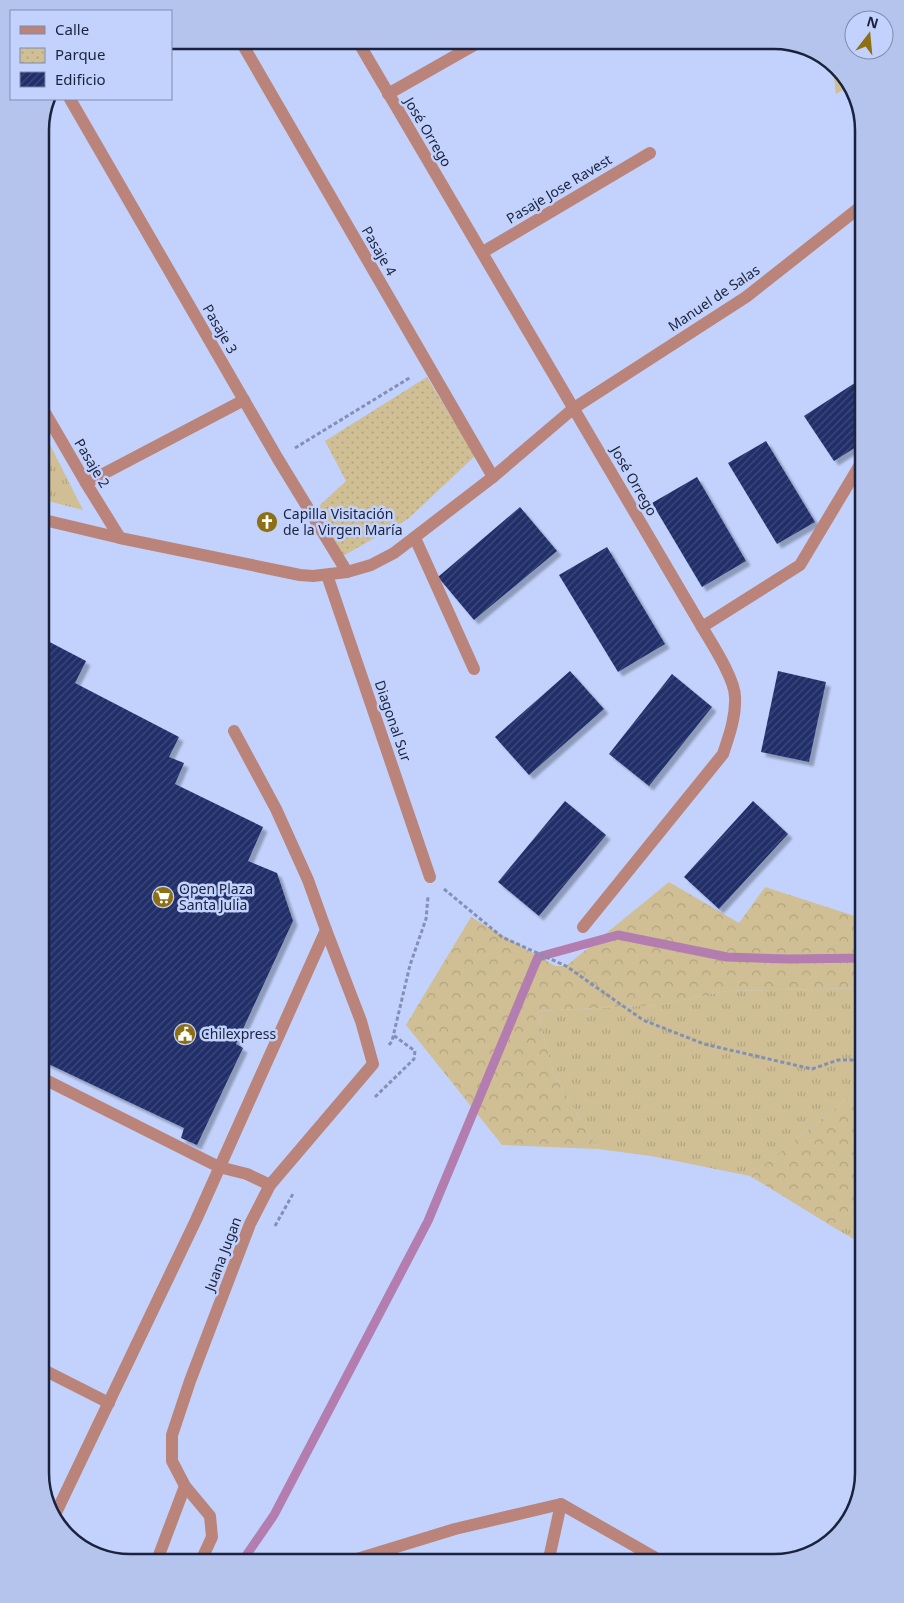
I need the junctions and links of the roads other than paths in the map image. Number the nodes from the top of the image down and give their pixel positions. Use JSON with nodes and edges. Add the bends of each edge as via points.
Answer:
{"nodes":[{"id":1,"x":245,"y":49,"type":"edge"},
{"id":2,"x":362,"y":49,"type":"edge"},
{"id":3,"x":467,"y":49,"type":"edge"},
{"id":4,"x":388,"y":94,"type":"junction"},
{"id":5,"x":71,"y":100,"type":"edge"},
{"id":6,"x":650,"y":152,"type":"dead end"},
{"id":7,"x":855,"y":211,"type":"edge"},
{"id":8,"x":483,"y":252,"type":"junction"},
{"id":9,"x":244,"y":400,"type":"junction"},
{"id":10,"x":574,"y":408,"type":"junction"},
{"id":11,"x":49,"y":419,"type":"edge"},
{"id":12,"x":855,"y":473,"type":"edge"},
{"id":13,"x":493,"y":477,"type":"junction"},
{"id":14,"x":86,"y":483,"type":"junction"},
{"id":15,"x":49,"y":521,"type":"edge"},
{"id":16,"x":120,"y":538,"type":"junction"},
{"id":17,"x":415,"y":538,"type":"junction"},
{"id":18,"x":347,"y":572,"type":"junction"},
{"id":19,"x":327,"y":575,"type":"junction"},
{"id":20,"x":702,"y":627,"type":"junction"},
{"id":21,"x":474,"y":669,"type":"dead end"},
{"id":22,"x":234,"y":730,"type":"dead end"},
{"id":23,"x":430,"y":877,"type":"road end"},
{"id":24,"x":583,"y":927,"type":"dead end"},
{"id":25,"x":326,"y":930,"type":"junction"},
{"id":26,"x":49,"y":1082,"type":"edge"},
{"id":27,"x":219,"y":1167,"type":"junction"},
{"id":28,"x":270,"y":1185,"type":"junction"},
{"id":29,"x":49,"y":1373,"type":"edge"},
{"id":30,"x":109,"y":1403,"type":"junction"},
{"id":31,"x":186,"y":1486,"type":"junction"},
{"id":32,"x":561,"y":1504,"type":"junction"},
{"id":33,"x":58,"y":1509,"type":"edge"},
{"id":34,"x":160,"y":1554,"type":"edge"},
{"id":35,"x":204,"y":1554,"type":"edge"},
{"id":36,"x":373,"y":1554,"type":"edge"},
{"id":37,"x":550,"y":1554,"type":"edge"},
{"id":38,"x":649,"y":1554,"type":"edge"}],
"edges":[{"from":1,"to":13,"type":"street","name":"Pasaje 4"},
{"from":2,"to":4,"type":"street","name":"José Orrego"},
{"from":3,"to":4,"type":"street"},
{"from":4,"to":8,"type":"street","name":"José Orrego"},
{"from":5,"to":9,"type":"street","name":"Pasaje 3"},
{"from":6,"to":8,"type":"street","name":"Pasaje Jose Ravest"},
{"from":7,"to":10,"type":"street","name":"Manuel de Salas","via":[[746,297]]},
{"from":8,"to":10,"type":"street","name":"José Orrego"},
{"from":9,"to":14,"type":"street"},
{"from":9,"to":18,"type":"street","name":"Pasaje 3"},
{"from":10,"to":13,"type":"street"},
{"from":10,"to":20,"type":"street","name":"José Orrego"},
{"from":11,"to":14,"type":"street","name":"Pasaje 2"},
{"from":12,"to":20,"type":"street","via":[[800,565]]},
{"from":13,"to":17,"type":"street"},
{"from":14,"to":16,"type":"street","name":"Pasaje 2"},
{"from":15,"to":16,"type":"street"},
{"from":16,"to":19,"type":"street","via":[[300,575]]},
{"from":17,"to":18,"type":"street","via":[[371,565]]},
{"from":17,"to":21,"type":"street"},
{"from":18,"to":19,"type":"street"},
{"from":19,"to":23,"type":"street","name":"Diagonal Sur"},
{"from":20,"to":24,"type":"street","name":"José Orrego","via":[[736,695],[735,713],[723,754]]},
{"from":22,"to":25,"type":"street","via":[[276,809]]},
{"from":25,"to":27,"type":"street"},
{"from":25,"to":28,"type":"street","name":"Juana Jugan","via":[[361,1021],[373,1064]]},
{"from":26,"to":27,"type":"street"},
{"from":27,"to":28,"type":"street","via":[[247,1174]]},
{"from":27,"to":30,"type":"street"},
{"from":28,"to":31,"type":"street","name":"Juana Jugan","via":[[250,1224],[172,1435],[172,1462]]},
{"from":29,"to":30,"type":"street"},
{"from":30,"to":33,"type":"street"},
{"from":31,"to":34,"type":"street"},
{"from":31,"to":35,"type":"street","name":"Juana Jugan","via":[[210,1516],[212,1537]]},
{"from":32,"to":36,"type":"street","via":[[455,1529]]},
{"from":32,"to":37,"type":"street"},
{"from":32,"to":38,"type":"street"}]}
